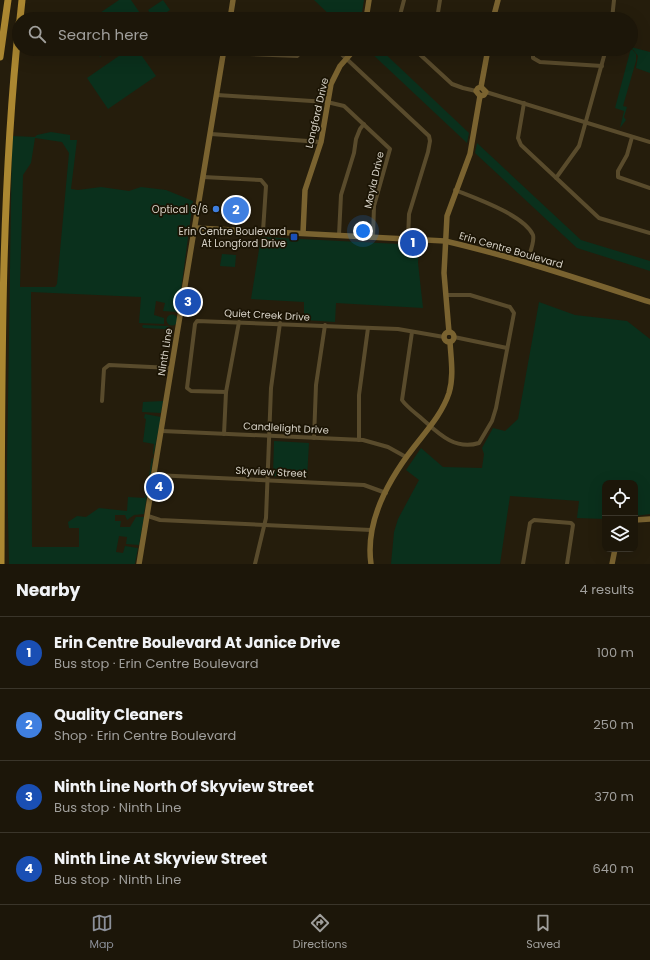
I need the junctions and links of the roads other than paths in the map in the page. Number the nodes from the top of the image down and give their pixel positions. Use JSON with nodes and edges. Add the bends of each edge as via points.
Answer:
{"nodes":[{"id":1,"x":8,"y":0,"type":"edge"},
{"id":2,"x":22,"y":0,"type":"edge"},
{"id":3,"x":233,"y":0,"type":"edge"},
{"id":4,"x":369,"y":0,"type":"edge"},
{"id":5,"x":404,"y":0,"type":"edge"},
{"id":6,"x":440,"y":0,"type":"edge"},
{"id":7,"x":498,"y":0,"type":"edge"},
{"id":8,"x":614,"y":0,"type":"edge"},
{"id":9,"x":21,"y":12,"type":"edge"},
{"id":10,"x":231,"y":12,"type":"edge"},
{"id":11,"x":368,"y":12,"type":"edge"},
{"id":12,"x":401,"y":12,"type":"edge"},
{"id":13,"x":438,"y":12,"type":"edge"},
{"id":14,"x":495,"y":12,"type":"edge"},
{"id":15,"x":613,"y":12,"type":"edge"},
{"id":16,"x":15,"y":56,"type":"edge"},
{"id":17,"x":223,"y":56,"type":"edge"},
{"id":18,"x":343,"y":56,"type":"edge"},
{"id":19,"x":349,"y":56,"type":"edge"},
{"id":20,"x":423,"y":56,"type":"edge"},
{"id":21,"x":487,"y":56,"type":"edge"},
{"id":22,"x":533,"y":56,"type":"edge"},
{"id":23,"x":604,"y":56,"type":"edge"},
{"id":24,"x":0,"y":57,"type":"edge"},
{"id":25,"x":346,"y":59,"type":"junction"},
{"id":26,"x":602,"y":66,"type":"junction"},
{"id":27,"x":481,"y":87,"type":"junction"},
{"id":28,"x":476,"y":91,"type":"junction"},
{"id":29,"x":486,"y":92,"type":"junction"},
{"id":30,"x":217,"y":95,"type":"junction"},
{"id":31,"x":480,"y":96,"type":"junction"},
{"id":32,"x":327,"y":102,"type":"junction"},
{"id":33,"x":524,"y":103,"type":"junction"},
{"id":34,"x":587,"y":123,"type":"junction"},
{"id":35,"x":364,"y":124,"type":"junction"},
{"id":36,"x":210,"y":134,"type":"junction"},
{"id":37,"x":632,"y":137,"type":"junction"},
{"id":38,"x":321,"y":142,"type":"junction"},
{"id":39,"x":650,"y":142,"type":"edge"},
{"id":40,"x":203,"y":178,"type":"junction"},
{"id":41,"x":556,"y":178,"type":"junction"},
{"id":42,"x":650,"y":188,"type":"edge"},
{"id":43,"x":455,"y":190,"type":"junction"},
{"id":44,"x":196,"y":228,"type":"junction"},
{"id":45,"x":263,"y":231,"type":"junction"},
{"id":46,"x":303,"y":233,"type":"junction"},
{"id":47,"x":650,"y":234,"type":"edge"},
{"id":48,"x":339,"y":235,"type":"junction"},
{"id":49,"x":373,"y":237,"type":"junction"},
{"id":50,"x":408,"y":239,"type":"junction"},
{"id":51,"x":445,"y":241,"type":"junction"},
{"id":52,"x":527,"y":262,"type":"junction"},
{"id":53,"x":446,"y":295,"type":"junction"},
{"id":54,"x":650,"y":302,"type":"edge"},
{"id":55,"x":239,"y":322,"type":"junction"},
{"id":56,"x":280,"y":324,"type":"junction"},
{"id":57,"x":325,"y":325,"type":"junction"},
{"id":58,"x":368,"y":328,"type":"junction"},
{"id":59,"x":412,"y":332,"type":"junction"},
{"id":60,"x":449,"y":332,"type":"junction"},
{"id":61,"x":444,"y":337,"type":"junction"},
{"id":62,"x":453,"y":338,"type":"junction"},
{"id":63,"x":507,"y":348,"type":"junction"},
{"id":64,"x":172,"y":368,"type":"junction"},
{"id":65,"x":226,"y":392,"type":"junction"},
{"id":66,"x":102,"y":400,"type":"dead end"},
{"id":67,"x":430,"y":426,"type":"junction"},
{"id":68,"x":162,"y":431,"type":"junction"},
{"id":69,"x":224,"y":434,"type":"junction"},
{"id":70,"x":269,"y":436,"type":"junction"},
{"id":71,"x":314,"y":438,"type":"junction"},
{"id":72,"x":359,"y":440,"type":"junction"},
{"id":73,"x":406,"y":457,"type":"junction"},
{"id":74,"x":154,"y":475,"type":"junction"},
{"id":75,"x":268,"y":480,"type":"junction"},
{"id":76,"x":386,"y":493,"type":"junction"},
{"id":77,"x":148,"y":516,"type":"junction"},
{"id":78,"x":650,"y":519,"type":"edge"},
{"id":79,"x":638,"y":520,"type":"edge"},
{"id":80,"x":265,"y":525,"type":"junction"},
{"id":81,"x":371,"y":530,"type":"junction"},
{"id":82,"x":614,"y":552,"type":"edge"},
{"id":83,"x":1,"y":564,"type":"edge"},
{"id":84,"x":139,"y":564,"type":"edge"},
{"id":85,"x":256,"y":564,"type":"edge"},
{"id":86,"x":370,"y":564,"type":"edge"},
{"id":87,"x":523,"y":564,"type":"edge"},
{"id":88,"x":567,"y":564,"type":"edge"},
{"id":89,"x":612,"y":564,"type":"edge"}],
"edges":[{"from":1,"to":24,"type":"highway"},
{"from":2,"to":9,"type":"highway"},
{"from":3,"to":10,"type":"street"},
{"from":4,"to":11,"type":"street"},
{"from":5,"to":12,"type":"street"},
{"from":6,"to":13,"type":"street"},
{"from":7,"to":14,"type":"street"},
{"from":8,"to":15,"type":"street"},
{"from":16,"to":83,"type":"highway","via":[[7,125],[3,202]]},
{"from":17,"to":30,"type":"street","name":"Ninth Line"},
{"from":18,"to":25,"type":"street"},
{"from":19,"to":25,"type":"street","name":"Longford Drive"},
{"from":20,"to":28,"type":"street","via":[[452,84]]},
{"from":21,"to":27,"type":"street"},
{"from":22,"to":26,"type":"street","via":[[540,62]]},
{"from":23,"to":26,"type":"street"},
{"from":25,"to":32,"type":"street","name":"Longford Drive","via":[[334,76]]},
{"from":25,"to":50,"type":"street","via":[[429,136],[428,152],[409,214]]},
{"from":26,"to":34,"type":"street"},
{"from":27,"to":28,"type":"street"},
{"from":27,"to":29,"type":"street","via":[[485,88]]},
{"from":28,"to":31,"type":"street"},
{"from":29,"to":31,"type":"street"},
{"from":29,"to":33,"type":"street"},
{"from":30,"to":32,"type":"street","name":"Mayla Drive"},
{"from":30,"to":36,"type":"street","name":"Ninth Line"},
{"from":31,"to":43,"type":"street","via":[[470,154]]},
{"from":32,"to":35,"type":"street","name":"Mayla Drive","via":[[344,106]]},
{"from":32,"to":38,"type":"street","name":"Longford Drive"},
{"from":33,"to":34,"type":"street"},
{"from":33,"to":41,"type":"street","via":[[519,143]]},
{"from":34,"to":37,"type":"street"},
{"from":34,"to":41,"type":"street","via":[[579,146]]},
{"from":35,"to":48,"type":"street","via":[[356,139],[341,195]]},
{"from":35,"to":49,"type":"street","name":"Mayla Drive","via":[[390,149],[374,206]]},
{"from":36,"to":38,"type":"street"},
{"from":36,"to":40,"type":"street","name":"Ninth Line"},
{"from":37,"to":39,"type":"street"},
{"from":37,"to":42,"type":"street","via":[[618,176]]},
{"from":38,"to":46,"type":"street","name":"Longford Drive","via":[[306,190]]},
{"from":40,"to":44,"type":"street","name":"Ninth Line"},
{"from":40,"to":45,"type":"street","via":[[264,182],[266,186]]},
{"from":41,"to":47,"type":"street","via":[[599,218]]},
{"from":43,"to":51,"type":"street","via":[[447,216]]},
{"from":43,"to":52,"type":"street","via":[[508,213],[531,233],[533,239]]},
{"from":44,"to":45,"type":"street","name":"Erin Centre Boulevard"},
{"from":44,"to":64,"type":"street","name":"Ninth Line"},
{"from":45,"to":46,"type":"street","name":"Erin Centre Boulevard"},
{"from":46,"to":48,"type":"street","name":"Erin Centre Boulevard"},
{"from":48,"to":49,"type":"street","name":"Erin Centre Boulevard"},
{"from":49,"to":50,"type":"street","name":"Erin Centre Boulevard"},
{"from":50,"to":51,"type":"street","name":"Erin Centre Boulevard"},
{"from":51,"to":52,"type":"street","name":"Erin Centre Boulevard"},
{"from":51,"to":53,"type":"street"},
{"from":52,"to":54,"type":"street","name":"Erin Centre Boulevard"},
{"from":53,"to":60,"type":"street"},
{"from":53,"to":63,"type":"street","via":[[470,295],[510,307],[514,313]]},
{"from":55,"to":56,"type":"street","name":"Quiet Creek Drive"},
{"from":55,"to":65,"type":"street"},
{"from":55,"to":65,"type":"street","name":"Quiet Creek Drive","via":[[197,320],[195,324],[187,388],[191,391]]},
{"from":56,"to":57,"type":"street","name":"Quiet Creek Drive"},
{"from":56,"to":70,"type":"street"},
{"from":57,"to":58,"type":"street","name":"Quiet Creek Drive"},
{"from":57,"to":71,"type":"street","via":[[316,385]]},
{"from":58,"to":59,"type":"street","name":"Quiet Creek Drive"},
{"from":58,"to":72,"type":"street","via":[[359,395]]},
{"from":59,"to":61,"type":"street","name":"Quiet Creek Drive"},
{"from":59,"to":67,"type":"street","via":[[402,400]]},
{"from":60,"to":61,"type":"street"},
{"from":60,"to":62,"type":"street"},
{"from":61,"to":62,"type":"street","via":[[446,340]]},
{"from":62,"to":63,"type":"street"},
{"from":62,"to":67,"type":"street","via":[[450,389],[443,408]]},
{"from":63,"to":67,"type":"street","via":[[494,415],[479,443],[474,445],[452,442]]},
{"from":64,"to":66,"type":"street","via":[[109,365],[104,369]]},
{"from":64,"to":68,"type":"street","name":"Ninth Line"},
{"from":65,"to":69,"type":"street"},
{"from":67,"to":73,"type":"street"},
{"from":68,"to":69,"type":"street","name":"Candlelight Drive"},
{"from":68,"to":74,"type":"street","name":"Ninth Line"},
{"from":69,"to":70,"type":"street","name":"Candlelight Drive"},
{"from":70,"to":71,"type":"street","name":"Candlelight Drive"},
{"from":70,"to":75,"type":"street"},
{"from":71,"to":72,"type":"street","name":"Candlelight Drive"},
{"from":72,"to":73,"type":"street","name":"Candlelight Drive","via":[[382,445]]},
{"from":73,"to":76,"type":"street"},
{"from":74,"to":75,"type":"street","name":"Skyview Street"},
{"from":74,"to":77,"type":"street","name":"Ninth Line"},
{"from":75,"to":76,"type":"street","name":"Skyview Street","via":[[364,485]]},
{"from":75,"to":80,"type":"street"},
{"from":76,"to":81,"type":"street"},
{"from":77,"to":80,"type":"street","via":[[160,520]]},
{"from":77,"to":84,"type":"street","name":"Ninth Line"},
{"from":78,"to":79,"type":"street"},
{"from":80,"to":81,"type":"street"},
{"from":80,"to":85,"type":"street"},
{"from":81,"to":86,"type":"street"},
{"from":82,"to":89,"type":"street"},
{"from":87,"to":88,"type":"street","via":[[530,524],[534,520],[573,525]]}]}
